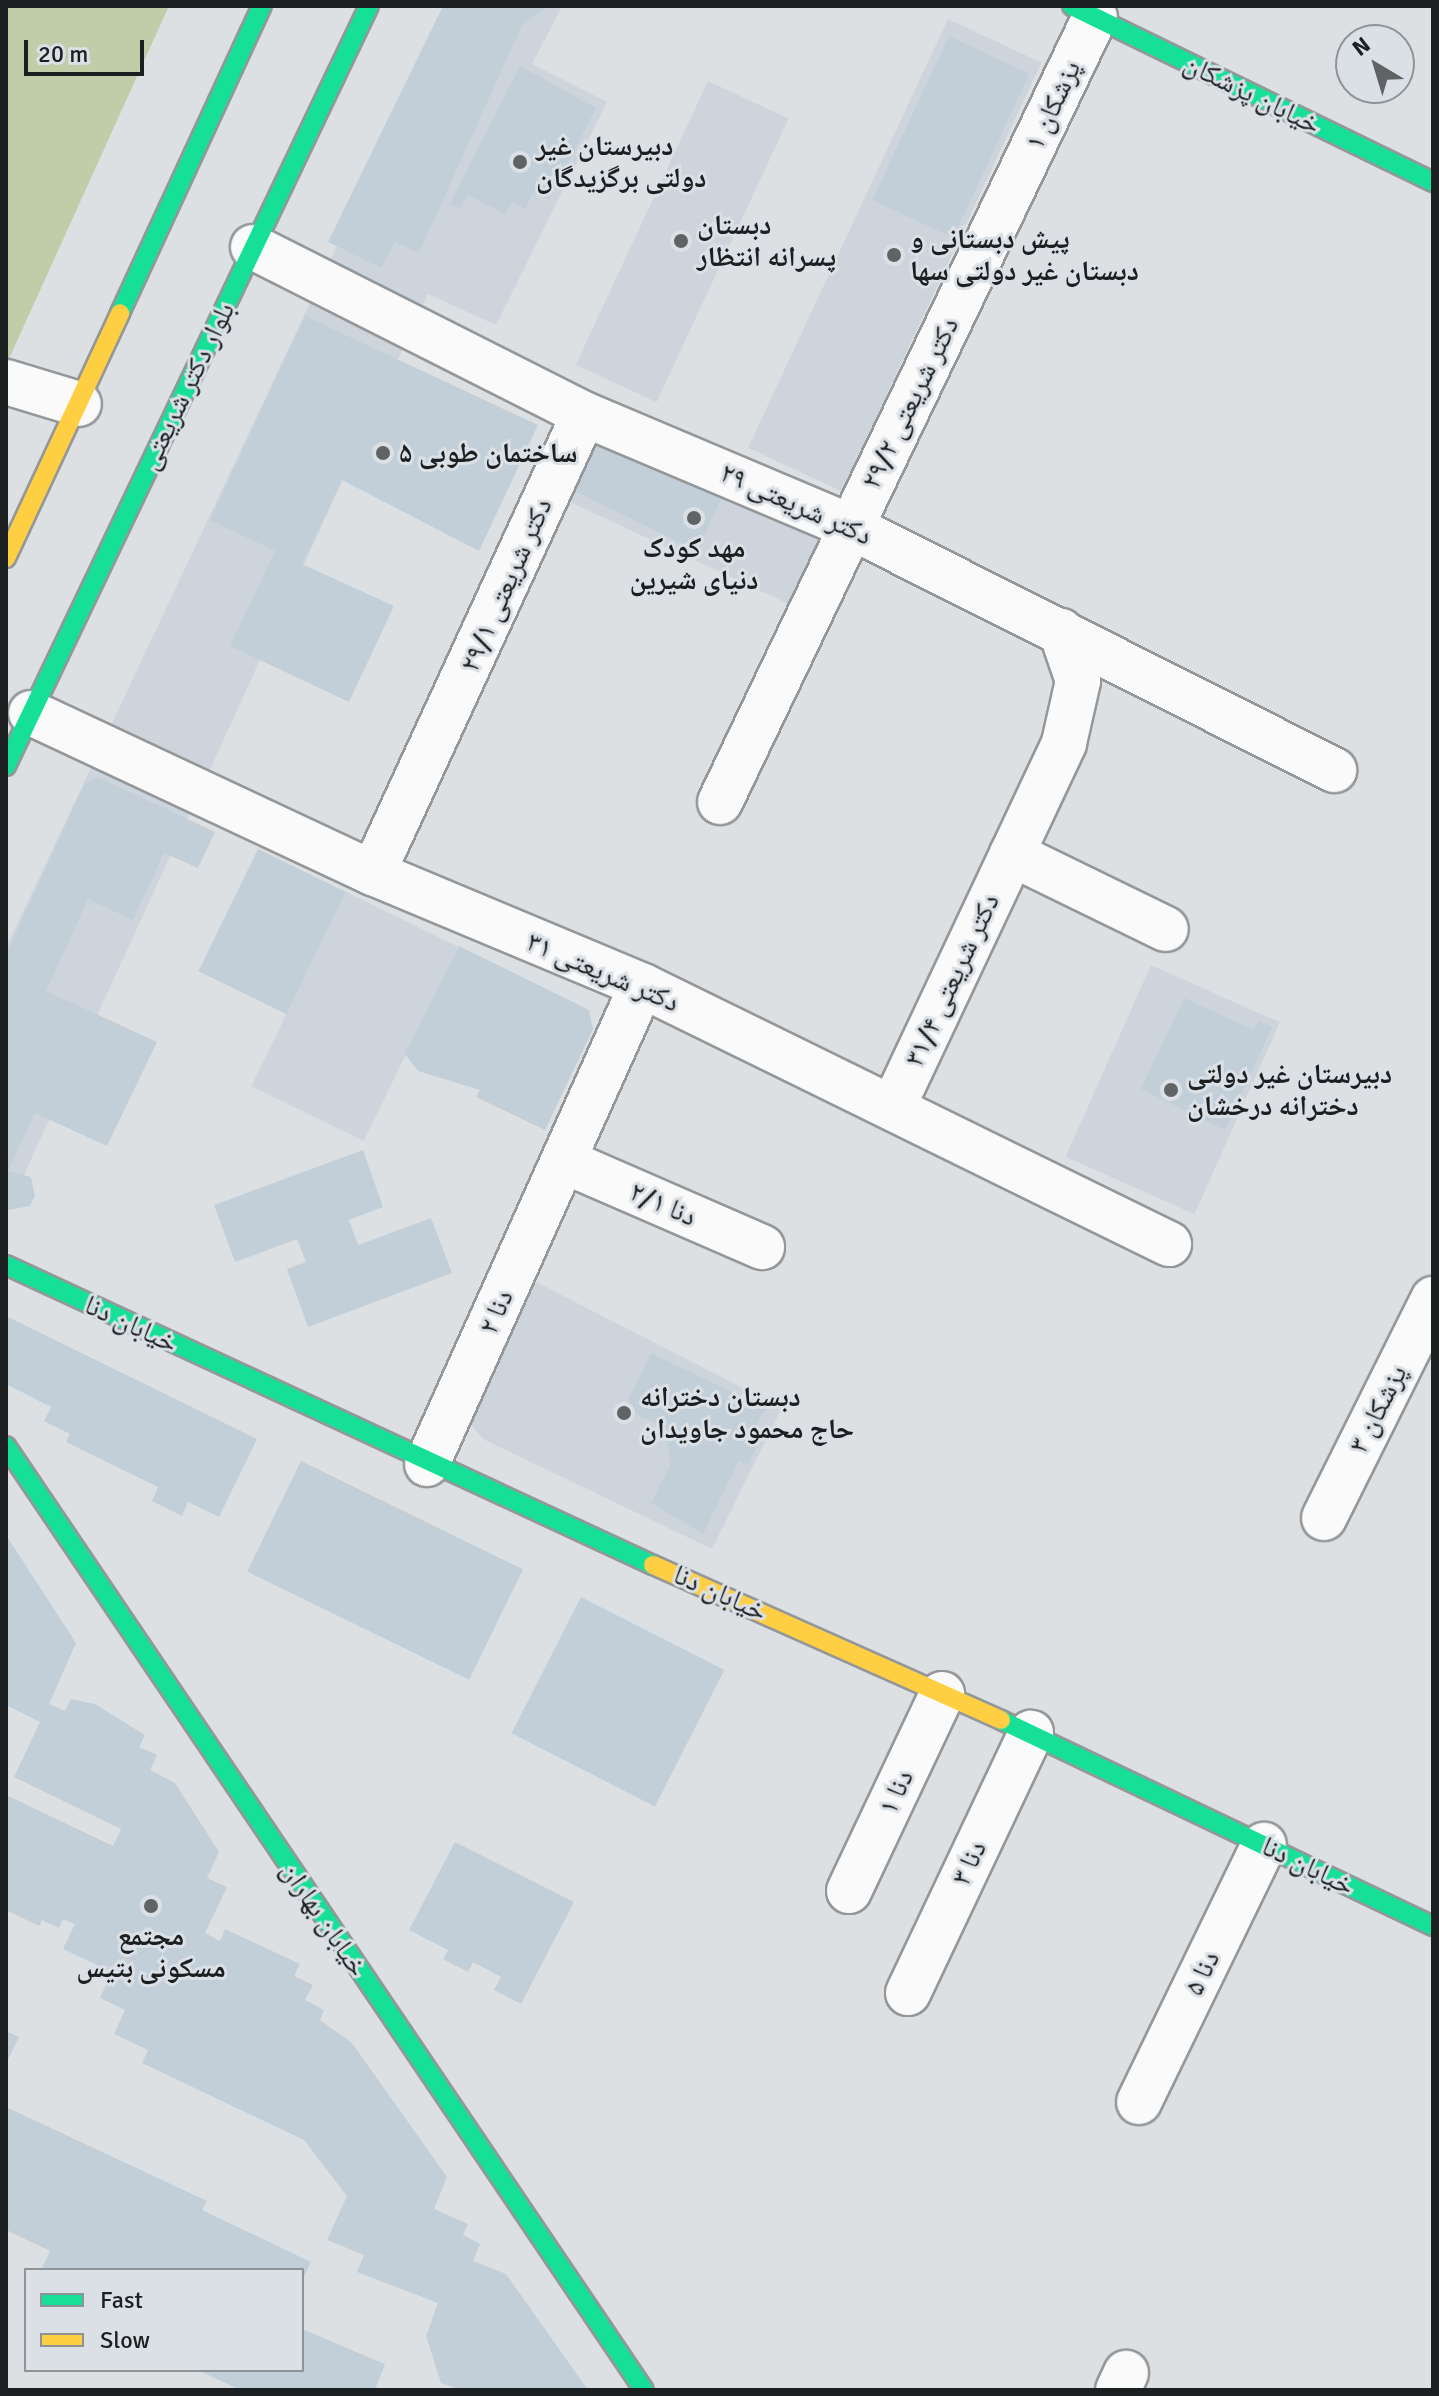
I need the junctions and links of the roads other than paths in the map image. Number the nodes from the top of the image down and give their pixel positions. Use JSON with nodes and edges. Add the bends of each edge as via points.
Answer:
{"nodes":[{"id":1,"x":262,"y":6,"type":"edge"},
{"id":2,"x":369,"y":6,"type":"edge"},
{"id":3,"x":1083,"y":12,"type":"edge"},
{"id":4,"x":1433,"y":182,"type":"edge"},
{"id":5,"x":1011,"y":193,"type":"joint"},
{"id":6,"x":253,"y":247,"type":"junction"},
{"id":7,"x":6,"y":382,"type":"edge"},
{"id":8,"x":79,"y":404,"type":"junction"},
{"id":9,"x":584,"y":414,"type":"junction"},
{"id":10,"x":851,"y":527,"type":"junction"},
{"id":11,"x":6,"y":558,"type":"edge"},
{"id":12,"x":1061,"y":631,"type":"junction"},
{"id":13,"x":31,"y":713,"type":"junction"},
{"id":14,"x":6,"y":766,"type":"edge"},
{"id":15,"x":1334,"y":770,"type":"dead end"},
{"id":16,"x":720,"y":802,"type":"dead end"},
{"id":17,"x":1012,"y":854,"type":"junction"},
{"id":18,"x":373,"y":873,"type":"junction"},
{"id":19,"x":1166,"y":929,"type":"dead end"},
{"id":20,"x":633,"y":1005,"type":"dead end"},
{"id":21,"x":893,"y":1107,"type":"junction"},
{"id":22,"x":564,"y":1161,"type":"junction"},
{"id":23,"x":1169,"y":1244,"type":"dead end"},
{"id":24,"x":762,"y":1247,"type":"dead end"},
{"id":25,"x":6,"y":1265,"type":"edge"},
{"id":26,"x":1433,"y":1299,"type":"edge"},
{"id":27,"x":6,"y":1446,"type":"edge"},
{"id":28,"x":427,"y":1464,"type":"junction"},
{"id":29,"x":1324,"y":1518,"type":"dead end"},
{"id":30,"x":942,"y":1694,"type":"junction"},
{"id":31,"x":1031,"y":1733,"type":"junction"},
{"id":32,"x":1264,"y":1845,"type":"junction"},
{"id":33,"x":849,"y":1891,"type":"dead end"},
{"id":34,"x":1433,"y":1926,"type":"edge"},
{"id":35,"x":908,"y":1993,"type":"dead end"},
{"id":36,"x":1139,"y":2102,"type":"dead end"},
{"id":37,"x":644,"y":2390,"type":"edge"}],
"edges":[{"from":1,"to":8,"type":"street"},
{"from":2,"to":6,"type":"street","name":"بلوار دکتر شریعتی"},
{"from":3,"to":4,"type":"street","name":"خیابان پزشکان"},
{"from":3,"to":5,"type":"street","name":"۱ پزشکان"},
{"from":5,"to":10,"type":"street","name":"۲۹/۲ دکتر شریعتی"},
{"from":6,"to":9,"type":"street","name":"۲۹ دکتر شریعتی"},
{"from":6,"to":13,"type":"street","name":"بلوار دکتر شریعتی"},
{"from":7,"to":8,"type":"street"},
{"from":8,"to":11,"type":"street"},
{"from":9,"to":10,"type":"street","name":"۲۹ دکتر شریعتی"},
{"from":9,"to":18,"type":"street","name":"۲۹/۱ دکتر شریعتی"},
{"from":10,"to":12,"type":"street","name":"۲۹ دکتر شریعتی"},
{"from":10,"to":16,"type":"street","name":"۲۹/۲ دکتر شریعتی"},
{"from":12,"to":15,"type":"street","name":"۲۹ دکتر شریعتی"},
{"from":12,"to":17,"type":"street","name":"۳۱/۴ دکتر شریعتی","via":[[1078,681],[1064,743]]},
{"from":13,"to":14,"type":"street","name":"بلوار دکتر شریعتی"},
{"from":13,"to":18,"type":"street","name":"۳۱ دکتر شریعتی"},
{"from":17,"to":19,"type":"street"},
{"from":17,"to":21,"type":"street","name":"۳۱/۴ دکتر شریعتی"},
{"from":18,"to":21,"type":"street","name":"۳۱ دکتر شریعتی","via":[[643,986]]},
{"from":20,"to":22,"type":"street","name":"۲ دنا"},
{"from":21,"to":23,"type":"street","name":"۳۱ دکتر شریعتی"},
{"from":22,"to":24,"type":"street","name":"۲/۱ دنا"},
{"from":22,"to":28,"type":"street","name":"۲ دنا"},
{"from":25,"to":28,"type":"street","name":"خیابان دنا"},
{"from":26,"to":29,"type":"street","name":"۳ پزشکان"},
{"from":27,"to":37,"type":"street","name":"خیابان بهاران"},
{"from":28,"to":30,"type":"street","name":"خیابان دنا"},
{"from":30,"to":31,"type":"street","name":"خیابان دنا"},
{"from":30,"to":33,"type":"street","name":"۱ دنا"},
{"from":31,"to":32,"type":"street","name":"خیابان دنا"},
{"from":31,"to":35,"type":"street","name":"۳ دنا"},
{"from":32,"to":34,"type":"street","name":"خیابان دنا"},
{"from":32,"to":36,"type":"street","name":"۵ دنا"}]}
